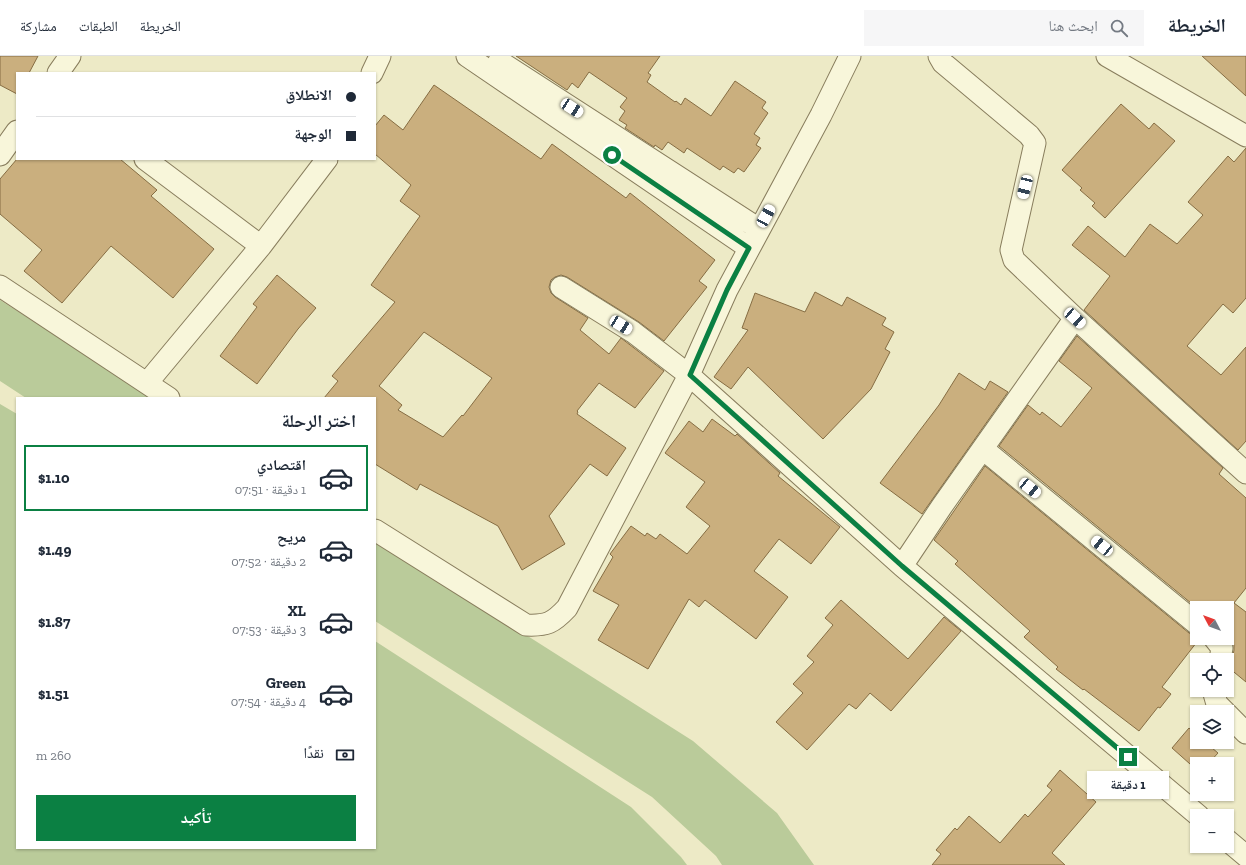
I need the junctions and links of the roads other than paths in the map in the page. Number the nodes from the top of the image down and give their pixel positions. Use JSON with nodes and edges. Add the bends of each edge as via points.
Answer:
{"nodes":[{"id":1,"x":70,"y":56,"type":"edge"},
{"id":2,"x":380,"y":56,"type":"edge"},
{"id":3,"x":468,"y":56,"type":"edge"},
{"id":4,"x":491,"y":56,"type":"edge"},
{"id":5,"x":850,"y":56,"type":"edge"},
{"id":6,"x":939,"y":56,"type":"edge"},
{"id":7,"x":1107,"y":56,"type":"edge"},
{"id":8,"x":59,"y":72,"type":"edge"},
{"id":9,"x":372,"y":72,"type":"edge"},
{"id":10,"x":16,"y":132,"type":"edge"},
{"id":11,"x":1246,"y":136,"type":"edge"},
{"id":12,"x":0,"y":155,"type":"edge"},
{"id":13,"x":146,"y":160,"type":"edge"},
{"id":14,"x":326,"y":160,"type":"edge"},
{"id":15,"x":759,"y":229,"type":"junction"},
{"id":16,"x":261,"y":246,"type":"junction"},
{"id":17,"x":749,"y":248,"type":"junction"},
{"id":18,"x":0,"y":286,"type":"edge"},
{"id":19,"x":561,"y":288,"type":"dead end"},
{"id":20,"x":1075,"y":318,"type":"junction"},
{"id":21,"x":690,"y":375,"type":"junction"},
{"id":22,"x":147,"y":383,"type":"junction"},
{"id":23,"x":168,"y":397,"type":"edge"},
{"id":24,"x":983,"y":449,"type":"junction"},
{"id":25,"x":1246,"y":473,"type":"edge"},
{"id":26,"x":376,"y":531,"type":"edge"},
{"id":27,"x":902,"y":566,"type":"junction"},
{"id":28,"x":1190,"y":618,"type":"edge"},
{"id":29,"x":1234,"y":721,"type":"edge"},
{"id":30,"x":1246,"y":733,"type":"edge"},
{"id":31,"x":1191,"y":809,"type":"edge"},
{"id":32,"x":1234,"y":846,"type":"edge"},
{"id":33,"x":1246,"y":856,"type":"edge"}],
"edges":[{"from":1,"to":8,"type":"street"},
{"from":2,"to":9,"type":"street"},
{"from":3,"to":17,"type":"street"},
{"from":4,"to":15,"type":"street"},
{"from":5,"to":15,"type":"street"},
{"from":6,"to":20,"type":"street","via":[[1035,143],[1011,250],[1014,260]]},
{"from":7,"to":11,"type":"street"},
{"from":10,"to":12,"type":"street"},
{"from":13,"to":16,"type":"street"},
{"from":14,"to":16,"type":"street"},
{"from":15,"to":17,"type":"street"},
{"from":16,"to":22,"type":"street"},
{"from":17,"to":21,"type":"street","via":[[727,290]]},
{"from":18,"to":22,"type":"street"},
{"from":19,"to":21,"type":"street","via":[[633,332]]},
{"from":20,"to":24,"type":"street"},
{"from":20,"to":25,"type":"street"},
{"from":21,"to":26,"type":"street","via":[[567,608],[551,623],[541,626],[526,625]]},
{"from":21,"to":27,"type":"street"},
{"from":22,"to":23,"type":"street"},
{"from":24,"to":27,"type":"street"},
{"from":24,"to":28,"type":"street"},
{"from":27,"to":31,"type":"street"},
{"from":29,"to":30,"type":"street"},
{"from":32,"to":33,"type":"street"}]}
